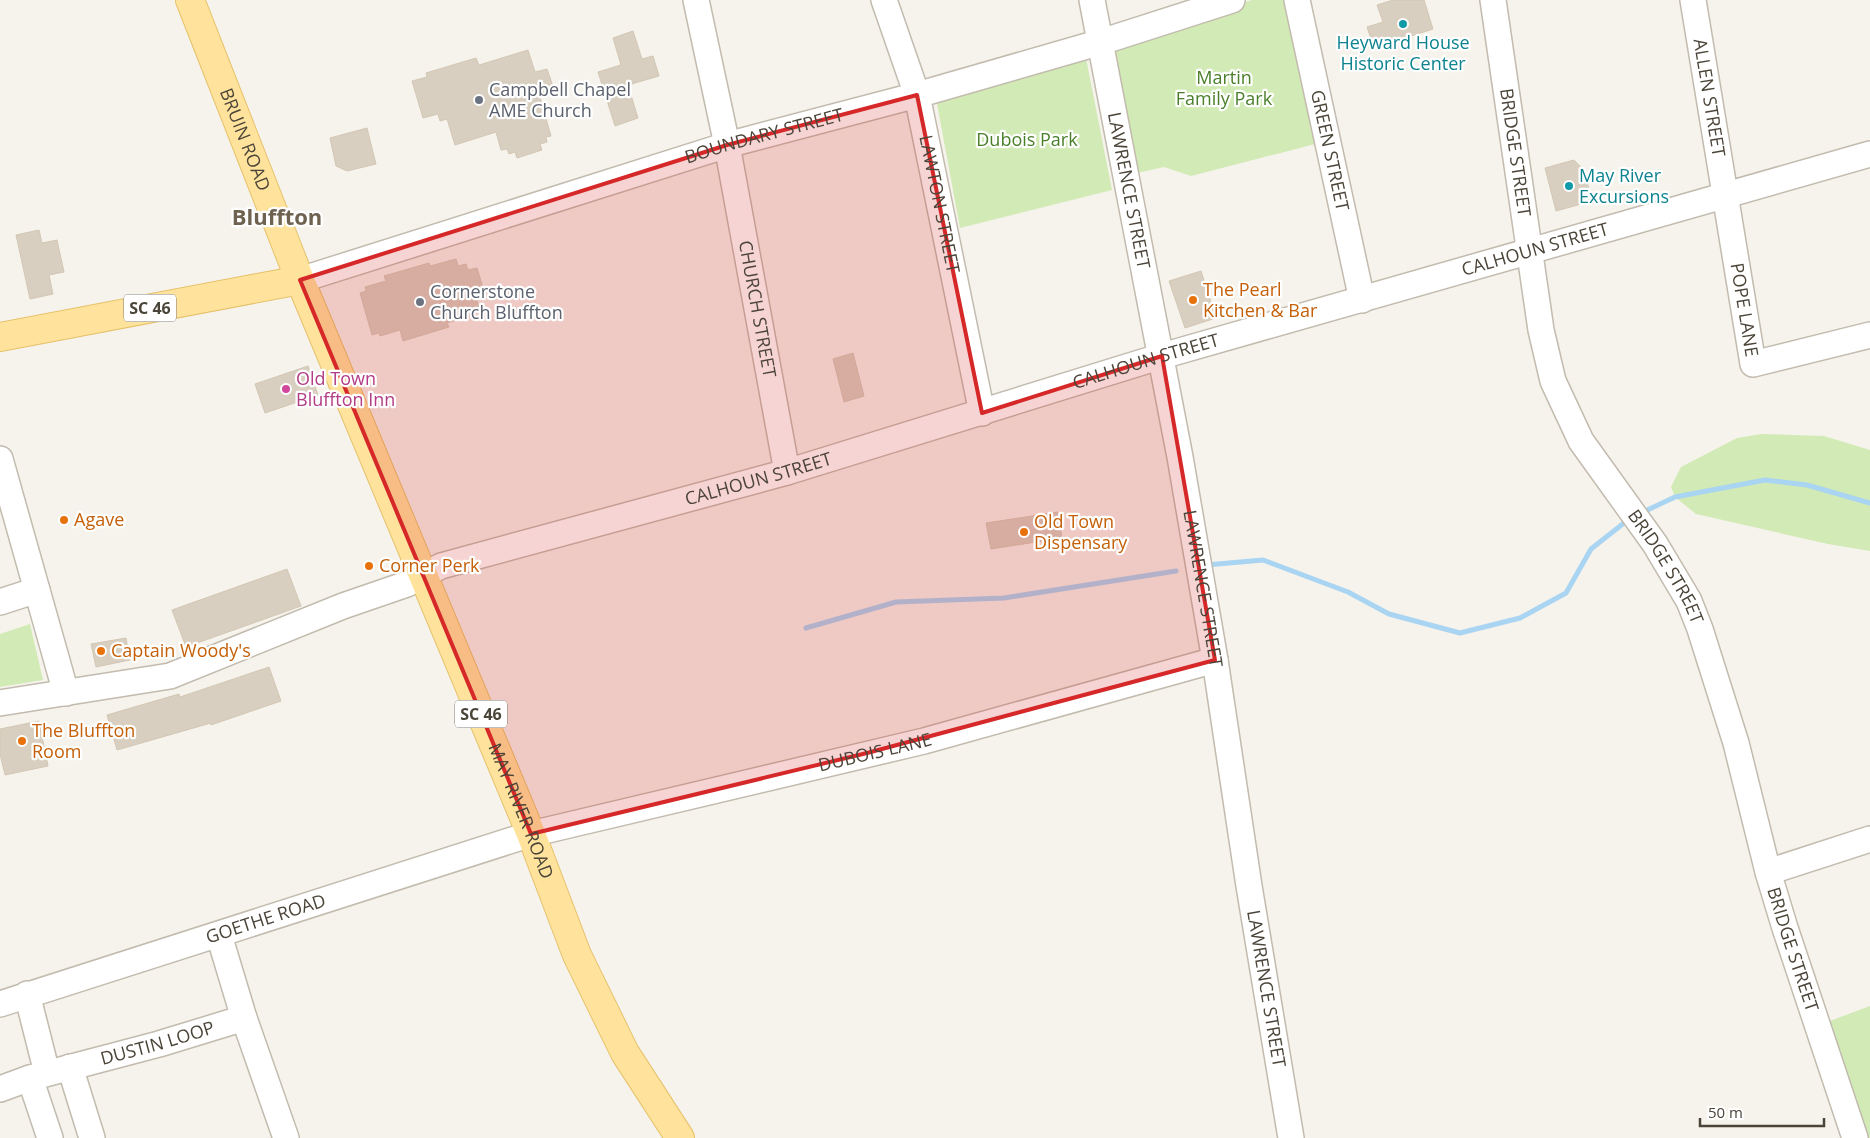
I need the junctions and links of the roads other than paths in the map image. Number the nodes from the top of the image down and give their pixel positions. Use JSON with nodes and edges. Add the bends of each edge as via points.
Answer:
{"nodes":[{"id":1,"x":190,"y":0,"type":"edge"},
{"id":2,"x":696,"y":0,"type":"edge"},
{"id":3,"x":884,"y":0,"type":"edge"},
{"id":4,"x":1092,"y":0,"type":"edge"},
{"id":5,"x":1232,"y":0,"type":"edge"},
{"id":6,"x":1297,"y":0,"type":"edge"},
{"id":7,"x":1493,"y":0,"type":"edge"},
{"id":8,"x":1693,"y":0,"type":"edge"},
{"id":9,"x":1101,"y":42,"type":"junction"},
{"id":10,"x":917,"y":96,"type":"junction"},
{"id":11,"x":727,"y":145,"type":"junction"},
{"id":12,"x":1870,"y":154,"type":"edge"},
{"id":13,"x":1725,"y":194,"type":"junction"},
{"id":14,"x":1530,"y":249,"type":"junction"},
{"id":15,"x":300,"y":280,"type":"junction"},
{"id":16,"x":1362,"y":300,"type":"junction"},
{"id":17,"x":1870,"y":335,"type":"edge"},
{"id":18,"x":0,"y":337,"type":"edge"},
{"id":19,"x":1162,"y":356,"type":"junction"},
{"id":20,"x":982,"y":413,"type":"junction"},
{"id":21,"x":0,"y":459,"type":"edge"},
{"id":22,"x":787,"y":472,"type":"junction"},
{"id":23,"x":424,"y":573,"type":"junction"},
{"id":24,"x":37,"y":590,"type":"junction"},
{"id":25,"x":0,"y":602,"type":"edge"},
{"id":26,"x":1215,"y":660,"type":"junction"},
{"id":27,"x":66,"y":693,"type":"junction"},
{"id":28,"x":0,"y":703,"type":"edge"},
{"id":29,"x":531,"y":834,"type":"junction"},
{"id":30,"x":1870,"y":839,"type":"edge"},
{"id":31,"x":1768,"y":872,"type":"junction"},
{"id":32,"x":219,"y":935,"type":"junction"},
{"id":33,"x":27,"y":994,"type":"junction"},
{"id":34,"x":0,"y":1004,"type":"edge"},
{"id":35,"x":244,"y":1018,"type":"junction"},
{"id":36,"x":49,"y":1073,"type":"junction"},
{"id":37,"x":0,"y":1089,"type":"edge"},
{"id":38,"x":50,"y":1138,"type":"edge"},
{"id":39,"x":92,"y":1138,"type":"edge"},
{"id":40,"x":286,"y":1138,"type":"edge"},
{"id":41,"x":680,"y":1138,"type":"edge"},
{"id":42,"x":1291,"y":1138,"type":"edge"},
{"id":43,"x":1855,"y":1138,"type":"edge"}],
"edges":[{"from":1,"to":15,"type":"main road","name":"BRUIN ROAD"},
{"from":2,"to":11,"type":"street","name":"CHURCH STREET"},
{"from":3,"to":10,"type":"street","name":"LAWTON STREET"},
{"from":4,"to":9,"type":"street","name":"LAWRENCE STREET"},
{"from":5,"to":9,"type":"street","name":"BOUNDARY STREET"},
{"from":6,"to":16,"type":"street","name":"GREEN STREET"},
{"from":7,"to":14,"type":"street","name":"BRIDGE STREET"},
{"from":8,"to":13,"type":"street","name":"ALLEN STREET"},
{"from":9,"to":10,"type":"street","name":"BOUNDARY STREET"},
{"from":9,"to":19,"type":"street","name":"LAWRENCE STREET"},
{"from":10,"to":11,"type":"street","name":"BOUNDARY STREET"},
{"from":10,"to":20,"type":"street","name":"LAWTON STREET"},
{"from":11,"to":15,"type":"street","name":"BOUNDARY STREET"},
{"from":11,"to":22,"type":"street","name":"CHURCH STREET"},
{"from":12,"to":13,"type":"street","name":"CALHOUN STREET"},
{"from":13,"to":14,"type":"street","name":"CALHOUN STREET"},
{"from":13,"to":17,"type":"street","name":"POPE LANE","via":[[1753,364]]},
{"from":14,"to":16,"type":"street","name":"CALHOUN STREET"},
{"from":14,"to":31,"type":"street","name":"BRIDGE STREET","via":[[1541,330],[1553,381],[1582,441],[1655,544],[1689,601],[1736,743]]},
{"from":15,"to":18,"type":"main road","number":"SC 46"},
{"from":15,"to":23,"type":"main road","name":"MAY RIVER ROAD","number":"SC 46"},
{"from":16,"to":19,"type":"street","name":"CALHOUN STREET"},
{"from":19,"to":20,"type":"street","name":"CALHOUN STREET"},
{"from":19,"to":26,"type":"street","name":"LAWRENCE STREET"},
{"from":20,"to":22,"type":"street","name":"CALHOUN STREET"},
{"from":21,"to":24,"type":"street"},
{"from":22,"to":23,"type":"street","name":"CALHOUN STREET"},
{"from":23,"to":27,"type":"street","name":"CALHOUN STREET","via":[[407,584],[343,606],[170,676]]},
{"from":23,"to":29,"type":"main road","name":"MAY RIVER ROAD","number":"SC 46"},
{"from":24,"to":25,"type":"street"},
{"from":24,"to":27,"type":"street"},
{"from":26,"to":29,"type":"street","name":"DUBOIS LANE","via":[[924,741]]},
{"from":26,"to":42,"type":"street","name":"LAWRENCE STREET"},
{"from":27,"to":28,"type":"street","name":"CALHOUN STREET"},
{"from":29,"to":32,"type":"street","name":"GOETHE ROAD"},
{"from":29,"to":41,"type":"main road","name":"MAY RIVER ROAD","number":"SC 46","via":[[577,955],[603,1010],[625,1054]]},
{"from":30,"to":31,"type":"street"},
{"from":31,"to":43,"type":"street","name":"BRIDGE STREET"},
{"from":32,"to":33,"type":"street","name":"GOETHE ROAD"},
{"from":32,"to":35,"type":"street"},
{"from":33,"to":34,"type":"street","name":"GOETHE ROAD"},
{"from":33,"to":36,"type":"street"},
{"from":35,"to":36,"type":"street","name":"DUSTIN LOOP"},
{"from":35,"to":40,"type":"street"},
{"from":36,"to":37,"type":"street","name":"DUSTIN LOOP"},
{"from":36,"to":38,"type":"street"},
{"from":36,"to":39,"type":"street"}]}
